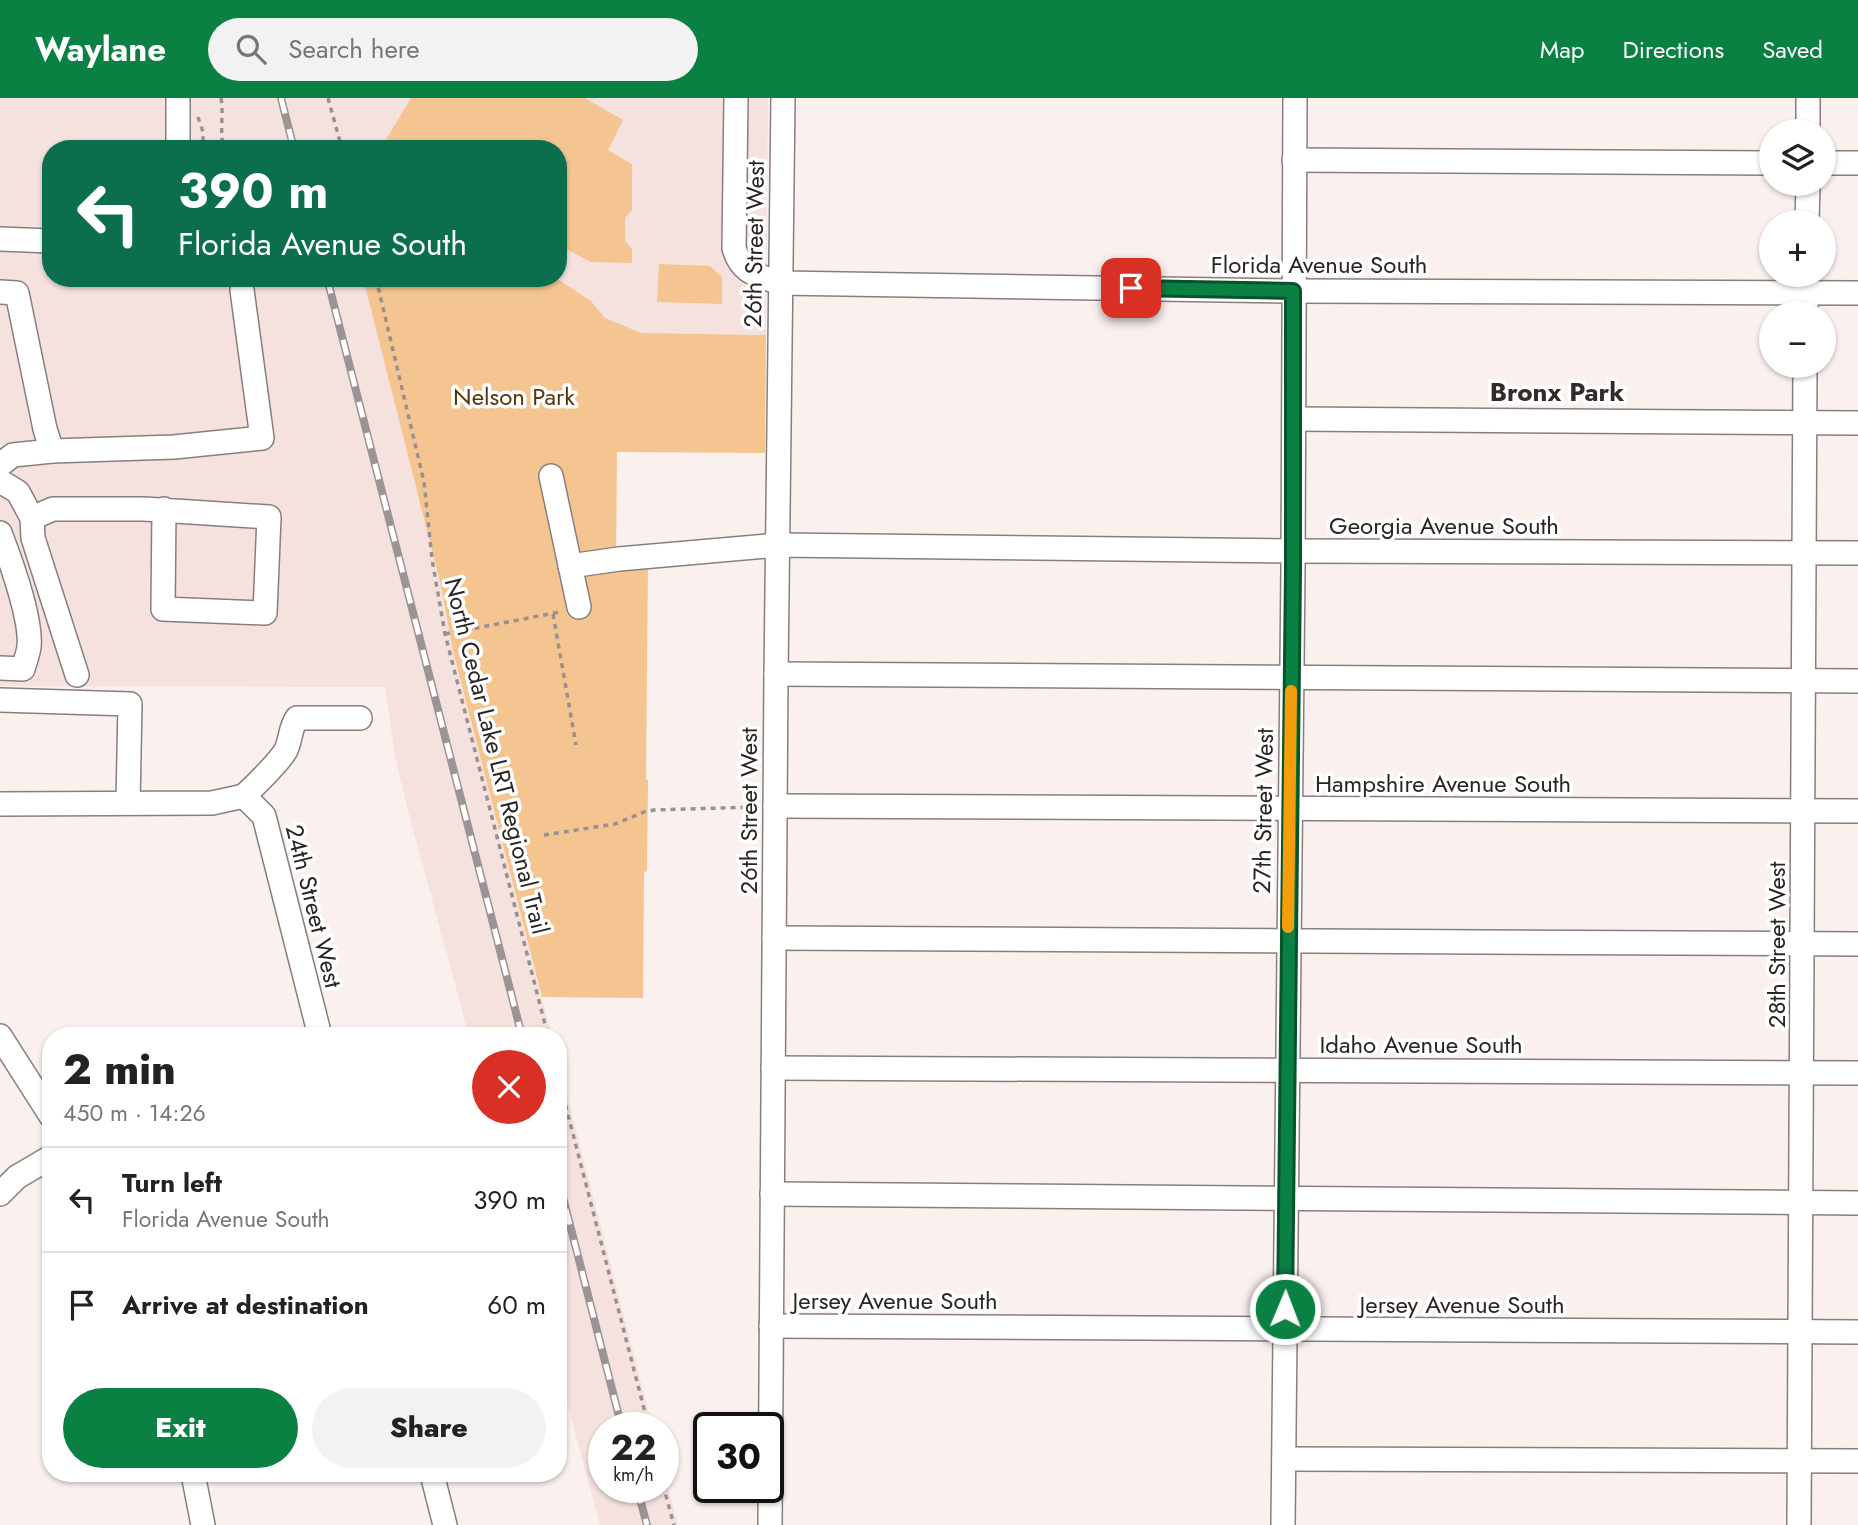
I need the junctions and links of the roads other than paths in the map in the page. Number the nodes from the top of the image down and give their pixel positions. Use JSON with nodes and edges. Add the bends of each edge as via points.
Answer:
{"nodes":[{"id":1,"x":736,"y":98,"type":"edge"},
{"id":2,"x":783,"y":98,"type":"edge"},
{"id":3,"x":1295,"y":98,"type":"edge"},
{"id":4,"x":1808,"y":98,"type":"edge"},
{"id":5,"x":187,"y":105,"type":"edge"},
{"id":6,"x":1808,"y":119,"type":"edge"},
{"id":7,"x":180,"y":140,"type":"edge"},
{"id":8,"x":1294,"y":160,"type":"junction"},
{"id":9,"x":1759,"y":163,"type":"edge"},
{"id":10,"x":1836,"y":163,"type":"edge"},
{"id":11,"x":1858,"y":163,"type":"edge"},
{"id":12,"x":0,"y":239,"type":"edge"},
{"id":13,"x":42,"y":241,"type":"edge"},
{"id":14,"x":780,"y":283,"type":"junction"},
{"id":15,"x":242,"y":290,"type":"dead end"},
{"id":16,"x":1293,"y":291,"type":"junction"},
{"id":17,"x":0,"y":292,"type":"edge"},
{"id":18,"x":1858,"y":293,"type":"edge"},
{"id":19,"x":1806,"y":294,"type":"edge"},
{"id":20,"x":1805,"y":378,"type":"edge"},
{"id":21,"x":1294,"y":419,"type":"junction"},
{"id":22,"x":1805,"y":423,"type":"junction"},
{"id":23,"x":1858,"y":423,"type":"edge"},
{"id":24,"x":52,"y":451,"type":"junction"},
{"id":25,"x":0,"y":465,"type":"edge"},
{"id":26,"x":551,"y":476,"type":"dead end"},
{"id":27,"x":0,"y":481,"type":"edge"},
{"id":28,"x":164,"y":509,"type":"junction"},
{"id":29,"x":32,"y":519,"type":"junction"},
{"id":30,"x":0,"y":533,"type":"edge"},
{"id":31,"x":778,"y":545,"type":"junction"},
{"id":32,"x":1293,"y":551,"type":"junction"},
{"id":33,"x":1805,"y":552,"type":"junction"},
{"id":34,"x":1858,"y":553,"type":"edge"},
{"id":35,"x":570,"y":566,"type":"junction"},
{"id":36,"x":579,"y":607,"type":"road end"},
{"id":37,"x":0,"y":668,"type":"edge"},
{"id":38,"x":76,"y":674,"type":"dead end"},
{"id":39,"x":776,"y":674,"type":"junction"},
{"id":40,"x":1291,"y":677,"type":"junction"},
{"id":41,"x":1803,"y":681,"type":"junction"},
{"id":42,"x":1858,"y":681,"type":"edge"},
{"id":43,"x":0,"y":700,"type":"edge"},
{"id":44,"x":360,"y":718,"type":"dead end"},
{"id":45,"x":244,"y":796,"type":"junction"},
{"id":46,"x":128,"y":803,"type":"junction"},
{"id":47,"x":0,"y":804,"type":"edge"},
{"id":48,"x":775,"y":806,"type":"junction"},
{"id":49,"x":1290,"y":808,"type":"junction"},
{"id":50,"x":1802,"y":811,"type":"junction"},
{"id":51,"x":1858,"y":811,"type":"edge"},
{"id":52,"x":774,"y":938,"type":"junction"},
{"id":53,"x":1288,"y":941,"type":"junction"},
{"id":54,"x":1802,"y":944,"type":"junction"},
{"id":55,"x":1858,"y":944,"type":"edge"},
{"id":56,"x":318,"y":1027,"type":"edge"},
{"id":57,"x":0,"y":1036,"type":"edge"},
{"id":58,"x":773,"y":1069,"type":"junction"},
{"id":59,"x":1287,"y":1069,"type":"junction"},
{"id":60,"x":1803,"y":1072,"type":"junction"},
{"id":61,"x":1858,"y":1073,"type":"edge"},
{"id":62,"x":42,"y":1102,"type":"edge"},
{"id":63,"x":42,"y":1162,"type":"edge"},
{"id":64,"x":0,"y":1194,"type":"edge"},
{"id":65,"x":772,"y":1194,"type":"junction"},
{"id":66,"x":1287,"y":1199,"type":"junction"},
{"id":67,"x":1801,"y":1202,"type":"junction"},
{"id":68,"x":1858,"y":1203,"type":"edge"},
{"id":69,"x":771,"y":1325,"type":"junction"},
{"id":70,"x":1285,"y":1329,"type":"junction"},
{"id":71,"x":1801,"y":1332,"type":"junction"},
{"id":72,"x":1858,"y":1332,"type":"edge"},
{"id":73,"x":1284,"y":1459,"type":"junction"},
{"id":74,"x":1800,"y":1461,"type":"junction"},
{"id":75,"x":1858,"y":1461,"type":"edge"},
{"id":76,"x":195,"y":1482,"type":"edge"},
{"id":77,"x":434,"y":1482,"type":"edge"},
{"id":78,"x":203,"y":1525,"type":"edge"},
{"id":79,"x":445,"y":1525,"type":"edge"},
{"id":80,"x":770,"y":1525,"type":"edge"},
{"id":81,"x":1283,"y":1525,"type":"edge"},
{"id":82,"x":1799,"y":1525,"type":"edge"}],
"edges":[{"from":1,"to":14,"type":"street","via":[[734,248],[747,270]]},
{"from":2,"to":14,"type":"street","name":"26th Street West"},
{"from":3,"to":8,"type":"street","name":"27th Street West"},
{"from":4,"to":6,"type":"street"},
{"from":5,"to":7,"type":"street"},
{"from":8,"to":9,"type":"street"},
{"from":8,"to":16,"type":"street","name":"27th Street West"},
{"from":10,"to":11,"type":"street"},
{"from":12,"to":13,"type":"street"},
{"from":14,"to":16,"type":"street","name":"Florida Avenue South"},
{"from":14,"to":31,"type":"street","name":"26th Street West"},
{"from":15,"to":24,"type":"street","via":[[262,438],[174,447]]},
{"from":16,"to":19,"type":"street","name":"Florida Avenue South"},
{"from":16,"to":21,"type":"street","name":"27th Street West"},
{"from":17,"to":24,"type":"street","via":[[17,292]]},
{"from":18,"to":19,"type":"street","name":"Florida Avenue South"},
{"from":20,"to":22,"type":"street","name":"28th Street West"},
{"from":21,"to":22,"type":"street"},
{"from":21,"to":32,"type":"street","name":"27th Street West"},
{"from":22,"to":23,"type":"street"},
{"from":22,"to":33,"type":"street","name":"28th Street West"},
{"from":24,"to":25,"type":"street","via":[[13,455]]},
{"from":26,"to":35,"type":"street"},
{"from":27,"to":29,"type":"street","via":[[18,492]]},
{"from":28,"to":28,"type":"street","via":[[269,517],[264,613],[163,609]]},
{"from":28,"to":29,"type":"street","via":[[53,509]]},
{"from":29,"to":38,"type":"street","via":[[33,538]]},
{"from":30,"to":37,"type":"street","via":[[22,601],[29,647],[23,669]]},
{"from":31,"to":32,"type":"street","name":"Georgia Avenue South"},
{"from":31,"to":35,"type":"street","name":"Georgia Avenue South"},
{"from":31,"to":39,"type":"street","name":"26th Street West"},
{"from":32,"to":33,"type":"street","name":"Georgia Avenue South"},
{"from":32,"to":40,"type":"street","name":"27th Street West"},
{"from":33,"to":34,"type":"street","name":"Georgia Avenue South"},
{"from":33,"to":41,"type":"street","name":"28th Street West"},
{"from":35,"to":36,"type":"street"},
{"from":39,"to":40,"type":"street"},
{"from":39,"to":48,"type":"street","name":"26th Street West"},
{"from":40,"to":41,"type":"street"},
{"from":40,"to":49,"type":"street","name":"27th Street West"},
{"from":41,"to":42,"type":"street"},
{"from":41,"to":50,"type":"street","name":"28th Street West"},
{"from":43,"to":46,"type":"street","via":[[130,704]]},
{"from":44,"to":45,"type":"street","via":[[297,718],[286,750]]},
{"from":45,"to":46,"type":"street","via":[[212,803]]},
{"from":45,"to":56,"type":"street","name":"24th Street West","via":[[264,816]]},
{"from":46,"to":47,"type":"street"},
{"from":48,"to":49,"type":"street","name":"Hampshire Avenue South"},
{"from":48,"to":52,"type":"street","name":"26th Street West"},
{"from":49,"to":50,"type":"street","name":"Hampshire Avenue South"},
{"from":49,"to":53,"type":"street","name":"27th Street West"},
{"from":50,"to":51,"type":"street","name":"Hampshire Avenue South"},
{"from":50,"to":54,"type":"street","name":"28th Street West"},
{"from":52,"to":53,"type":"street"},
{"from":52,"to":58,"type":"street","name":"26th Street West"},
{"from":53,"to":54,"type":"street"},
{"from":53,"to":59,"type":"street","name":"27th Street West"},
{"from":54,"to":55,"type":"street"},
{"from":54,"to":60,"type":"street","name":"28th Street West"},
{"from":57,"to":62,"type":"street"},
{"from":58,"to":59,"type":"street","name":"Idaho Avenue South"},
{"from":58,"to":65,"type":"street","name":"26th Street West"},
{"from":59,"to":60,"type":"street","name":"Idaho Avenue South"},
{"from":59,"to":66,"type":"street","name":"27th Street West"},
{"from":60,"to":61,"type":"street","name":"Idaho Avenue South"},
{"from":60,"to":67,"type":"street","name":"28th Street West"},
{"from":63,"to":64,"type":"street"},
{"from":65,"to":66,"type":"street"},
{"from":65,"to":69,"type":"street","name":"26th Street West"},
{"from":66,"to":67,"type":"street"},
{"from":66,"to":70,"type":"street","name":"27th Street West"},
{"from":67,"to":68,"type":"street"},
{"from":67,"to":71,"type":"street","name":"28th Street West"},
{"from":69,"to":70,"type":"street","name":"Jersey Avenue South"},
{"from":69,"to":80,"type":"street","name":"26th Street West"},
{"from":70,"to":71,"type":"street","name":"Jersey Avenue South"},
{"from":70,"to":73,"type":"street","name":"27th Street West"},
{"from":71,"to":72,"type":"street","name":"Jersey Avenue South"},
{"from":71,"to":74,"type":"street","name":"28th Street West"},
{"from":73,"to":74,"type":"street"},
{"from":73,"to":81,"type":"street","name":"27th Street West"},
{"from":74,"to":75,"type":"street"},
{"from":74,"to":82,"type":"street","name":"28th Street West"},
{"from":76,"to":78,"type":"street"},
{"from":77,"to":79,"type":"street"}]}
